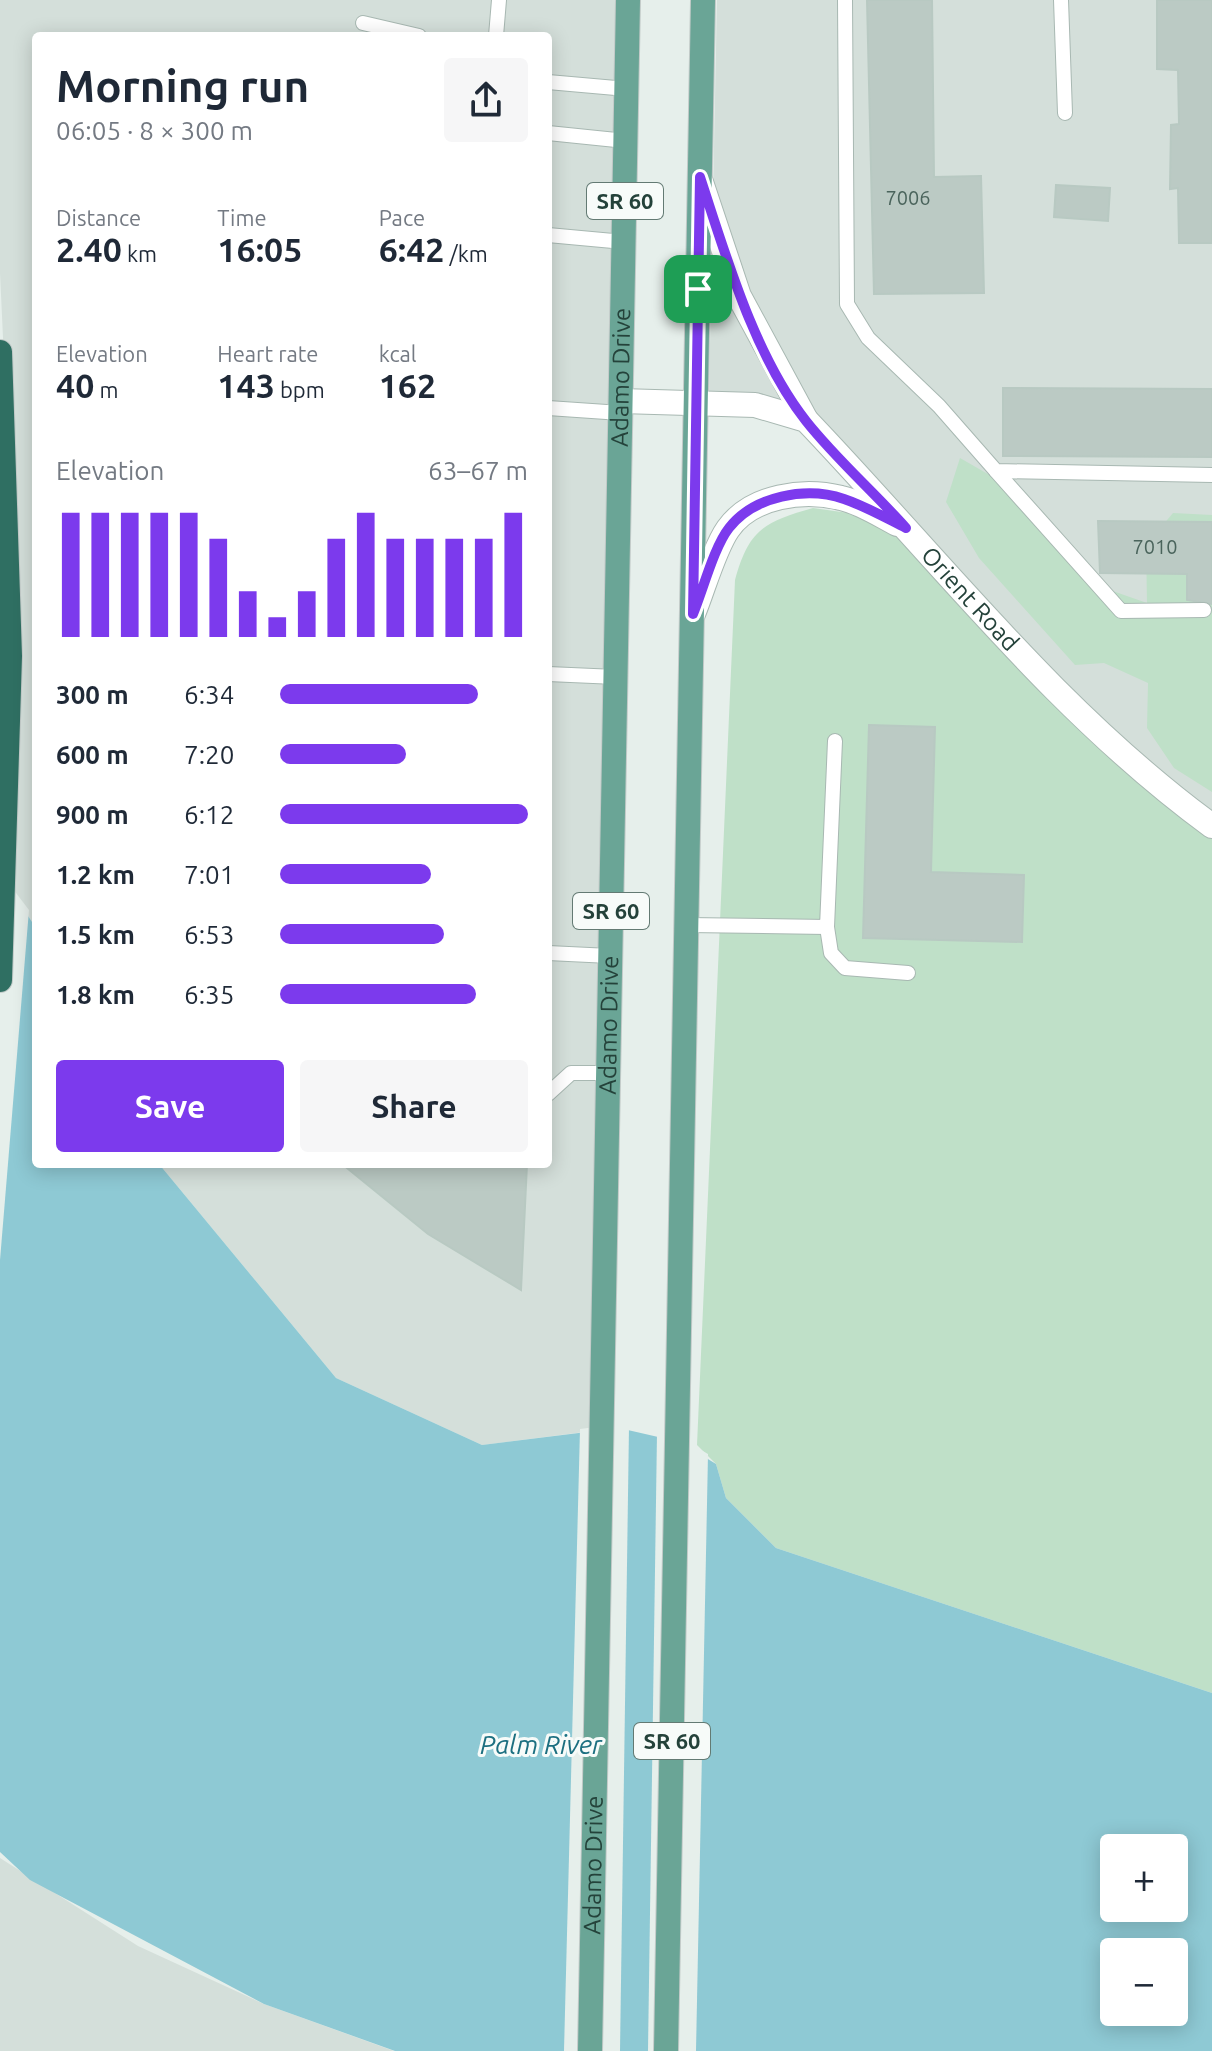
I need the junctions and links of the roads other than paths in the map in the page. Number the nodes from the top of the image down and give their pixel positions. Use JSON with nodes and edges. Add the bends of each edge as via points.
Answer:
{"nodes":[{"id":1,"x":499,"y":0,"type":"edge"},
{"id":2,"x":628,"y":0,"type":"edge"},
{"id":3,"x":703,"y":0,"type":"edge"},
{"id":4,"x":845,"y":0,"type":"edge"},
{"id":5,"x":1061,"y":0,"type":"edge"},
{"id":6,"x":363,"y":23,"type":"dead end"},
{"id":7,"x":402,"y":32,"type":"edge"},
{"id":8,"x":496,"y":32,"type":"edge"},
{"id":9,"x":552,"y":82,"type":"edge"},
{"id":10,"x":627,"y":89,"type":"junction"},
{"id":11,"x":1065,"y":113,"type":"dead end"},
{"id":12,"x":552,"y":133,"type":"edge"},
{"id":13,"x":626,"y":141,"type":"junction"},
{"id":14,"x":700,"y":177,"type":"junction"},
{"id":15,"x":552,"y":235,"type":"edge"},
{"id":16,"x":624,"y":242,"type":"junction"},
{"id":17,"x":0,"y":352,"type":"edge"},
{"id":18,"x":696,"y":402,"type":"junction"},
{"id":19,"x":621,"y":407,"type":"junction"},
{"id":20,"x":552,"y":408,"type":"edge"},
{"id":21,"x":806,"y":420,"type":"junction"},
{"id":22,"x":996,"y":471,"type":"junction"},
{"id":23,"x":1212,"y":475,"type":"edge"},
{"id":24,"x":906,"y":528,"type":"junction"},
{"id":25,"x":1204,"y":610,"type":"dead end"},
{"id":26,"x":693,"y":614,"type":"junction"},
{"id":27,"x":552,"y":674,"type":"edge"},
{"id":28,"x":616,"y":677,"type":"junction"},
{"id":29,"x":835,"y":741,"type":"dead end"},
{"id":30,"x":1212,"y":826,"type":"edge"},
{"id":31,"x":687,"y":925,"type":"junction"},
{"id":32,"x":827,"y":927,"type":"junction"},
{"id":33,"x":552,"y":953,"type":"edge"},
{"id":34,"x":610,"y":956,"type":"junction"},
{"id":35,"x":908,"y":973,"type":"dead end"},
{"id":36,"x":0,"y":980,"type":"edge"},
{"id":37,"x":609,"y":1073,"type":"junction"},
{"id":38,"x":552,"y":1090,"type":"edge"},
{"id":39,"x":590,"y":2051,"type":"edge"},
{"id":40,"x":666,"y":2051,"type":"edge"}],
"edges":[{"from":1,"to":8,"type":"lane"},
{"from":2,"to":10,"type":"main road","name":"Adamo Drive","number":"SR 60"},
{"from":3,"to":14,"type":"main road","number":"SR 60"},
{"from":4,"to":22,"type":"lane","via":[[847,304],[868,338],[939,406]]},
{"from":5,"to":11,"type":"lane"},
{"from":6,"to":7,"type":"lane"},
{"from":9,"to":10,"type":"lane"},
{"from":10,"to":13,"type":"main road","name":"Adamo Drive","number":"SR 60"},
{"from":12,"to":13,"type":"lane"},
{"from":13,"to":16,"type":"main road","name":"Adamo Drive","number":"SR 60"},
{"from":14,"to":18,"type":"main road","number":"SR 60"},
{"from":14,"to":21,"type":"street","name":"Orient Road","via":[[739,296]]},
{"from":15,"to":16,"type":"lane"},
{"from":16,"to":19,"type":"main road","name":"Adamo Drive","number":"SR 60"},
{"from":17,"to":36,"type":"highway","via":[[9,761]]},
{"from":18,"to":19,"type":"street"},
{"from":18,"to":21,"type":"street","via":[[755,405]]},
{"from":18,"to":26,"type":"main road","number":"SR 60"},
{"from":19,"to":20,"type":"lane"},
{"from":19,"to":28,"type":"main road","name":"Adamo Drive","number":"SR 60"},
{"from":21,"to":24,"type":"street","name":"Orient Road"},
{"from":22,"to":23,"type":"lane"},
{"from":22,"to":25,"type":"lane","via":[[1121,611]]},
{"from":24,"to":26,"type":"street","via":[[842,498],[775,498],[750,509],[728,529]]},
{"from":24,"to":30,"type":"street","name":"Orient Road","via":[[1032,669]]},
{"from":26,"to":31,"type":"main road","number":"SR 60"},
{"from":27,"to":28,"type":"lane"},
{"from":28,"to":34,"type":"main road","name":"Adamo Drive","number":"SR 60"},
{"from":29,"to":32,"type":"lane"},
{"from":31,"to":32,"type":"lane"},
{"from":31,"to":40,"type":"main road","number":"SR 60"},
{"from":32,"to":35,"type":"lane","via":[[831,953],[845,968]]},
{"from":33,"to":34,"type":"lane"},
{"from":34,"to":37,"type":"main road","name":"Adamo Drive","number":"SR 60"},
{"from":37,"to":38,"type":"lane","via":[[571,1073]]},
{"from":37,"to":39,"type":"main road","name":"Adamo Drive","number":"SR 60"}]}
